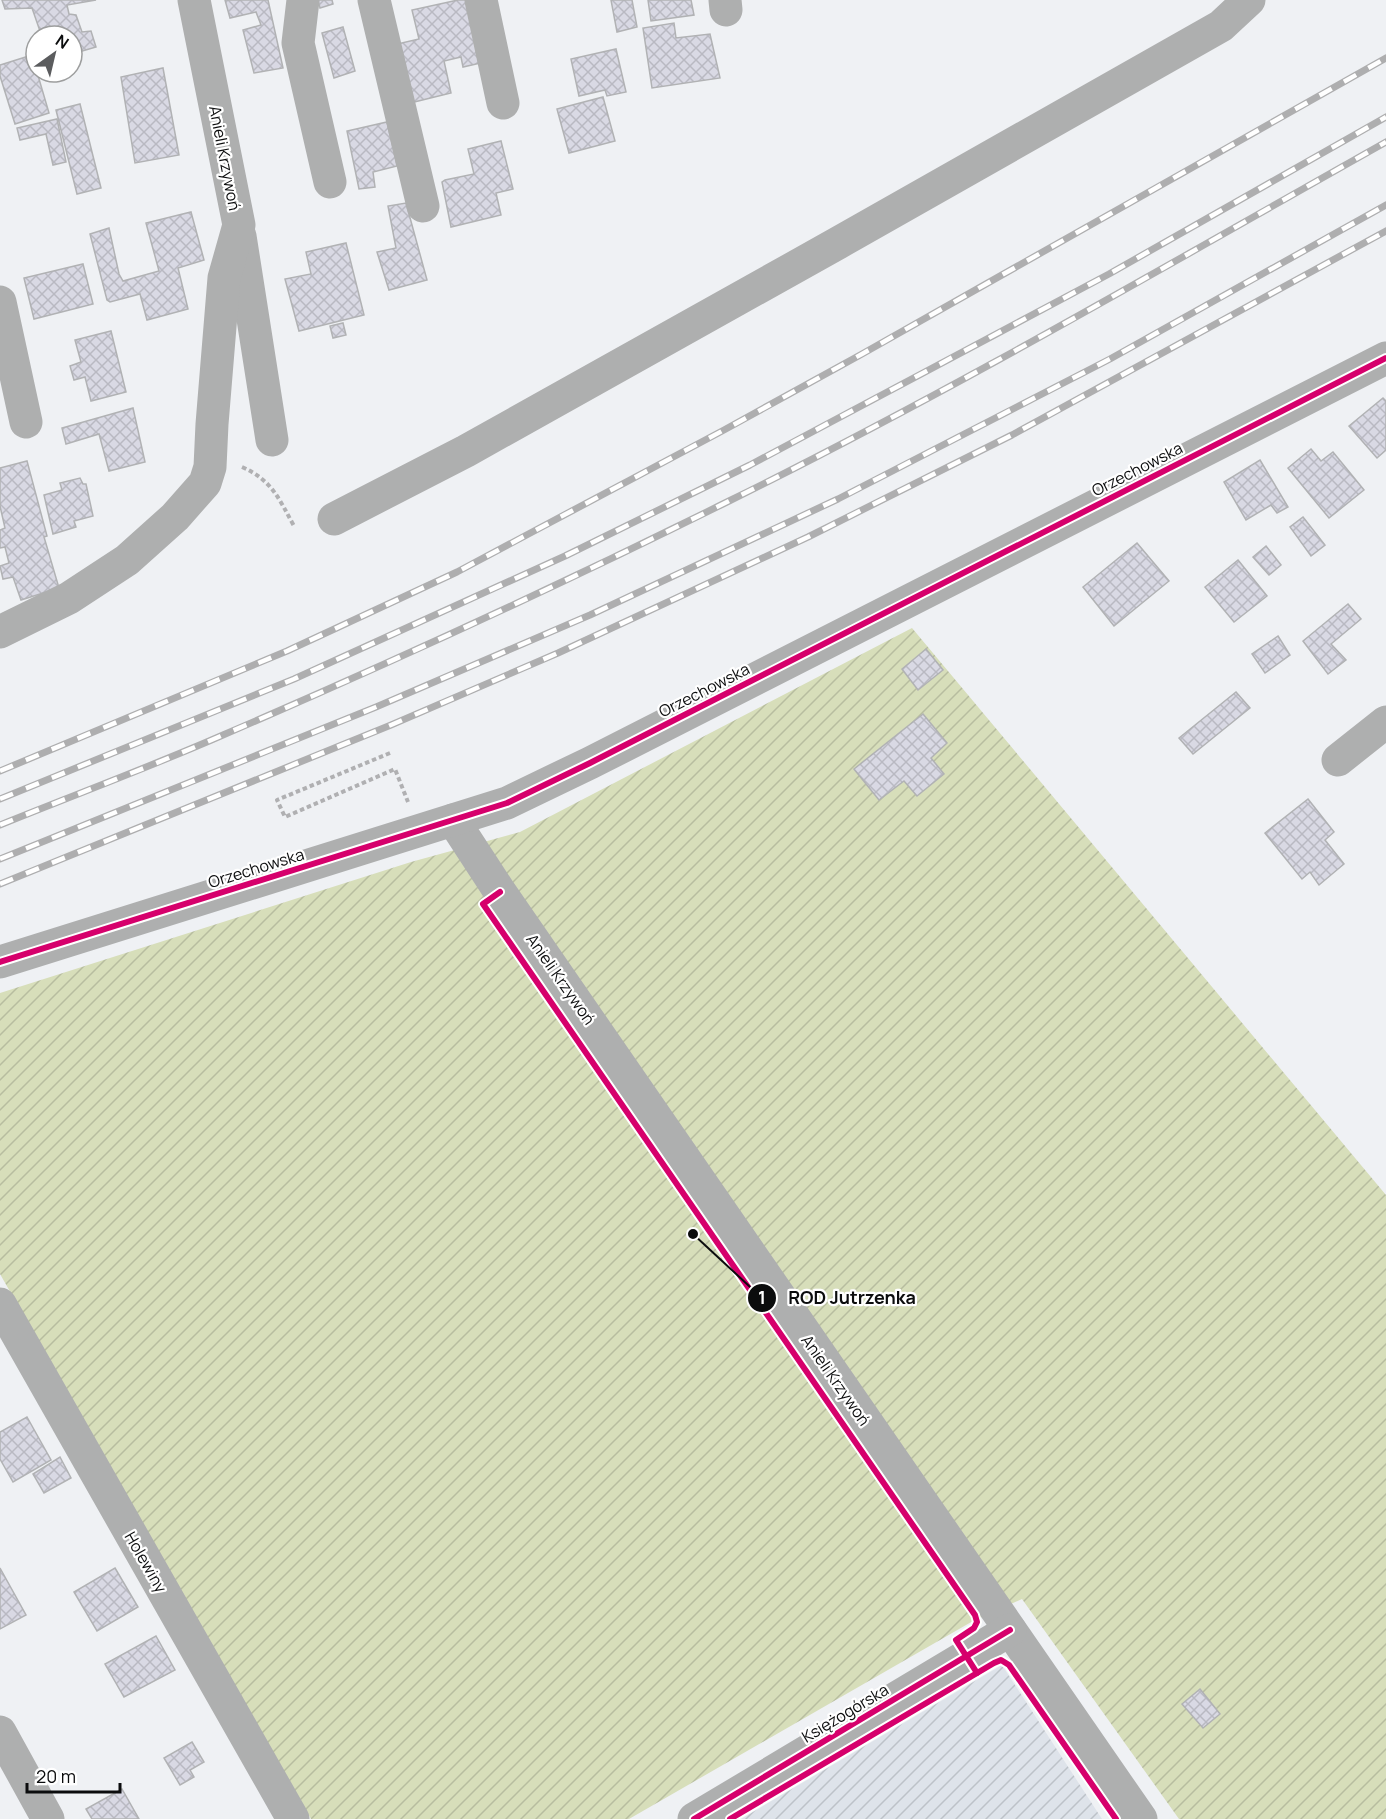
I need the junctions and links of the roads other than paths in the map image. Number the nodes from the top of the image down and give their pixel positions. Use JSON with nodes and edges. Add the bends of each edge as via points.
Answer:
{"nodes":[{"id":1,"x":195,"y":0,"type":"edge"},
{"id":2,"x":303,"y":0,"type":"edge"},
{"id":3,"x":374,"y":0,"type":"edge"},
{"id":4,"x":481,"y":0,"type":"edge"},
{"id":5,"x":1249,"y":0,"type":"edge"},
{"id":6,"x":503,"y":103,"type":"dead end"},
{"id":7,"x":330,"y":182,"type":"dead end"},
{"id":8,"x":423,"y":206,"type":"dead end"},
{"id":9,"x":238,"y":225,"type":"junction"},
{"id":10,"x":0,"y":302,"type":"edge"},
{"id":11,"x":1386,"y":358,"type":"edge"},
{"id":12,"x":26,"y":422,"type":"dead end"},
{"id":13,"x":272,"y":440,"type":"dead end"},
{"id":14,"x":334,"y":519,"type":"dead end"},
{"id":15,"x":0,"y":632,"type":"edge"},
{"id":16,"x":1386,"y":722,"type":"edge"},
{"id":17,"x":1338,"y":760,"type":"dead end"},
{"id":18,"x":453,"y":820,"type":"junction"},
{"id":19,"x":0,"y":962,"type":"edge"},
{"id":20,"x":0,"y":1304,"type":"edge"},
{"id":21,"x":1010,"y":1630,"type":"junction"},
{"id":22,"x":0,"y":1732,"type":"edge"},
{"id":23,"x":48,"y":1819,"type":"edge"},
{"id":24,"x":293,"y":1819,"type":"edge"},
{"id":25,"x":694,"y":1819,"type":"edge"},
{"id":26,"x":1141,"y":1819,"type":"edge"}],
"edges":[{"from":1,"to":9,"type":"street","name":"Anieli Krzywoń"},
{"from":2,"to":7,"type":"street","via":[[298,43]]},
{"from":3,"to":8,"type":"street"},
{"from":4,"to":6,"type":"street"},
{"from":5,"to":14,"type":"street","via":[[1221,26],[890,214],[466,451]]},
{"from":9,"to":13,"type":"street"},
{"from":9,"to":15,"type":"street","name":"Anieli Krzywoń","via":[[224,278],[210,467],[205,483],[175,517],[127,560],[69,598]]},
{"from":10,"to":12,"type":"street"},
{"from":11,"to":18,"type":"street","name":"Orzechowska","via":[[590,763],[507,802]]},
{"from":16,"to":17,"type":"street"},
{"from":18,"to":19,"type":"street","name":"Orzechowska"},
{"from":18,"to":21,"type":"street","name":"Anieli Krzywoń"},
{"from":20,"to":24,"type":"street","name":"Holewiny"},
{"from":21,"to":25,"type":"street","name":"Księżogórska"},
{"from":21,"to":26,"type":"street","name":"Anieli Krzywoń"},
{"from":22,"to":23,"type":"street"}]}
